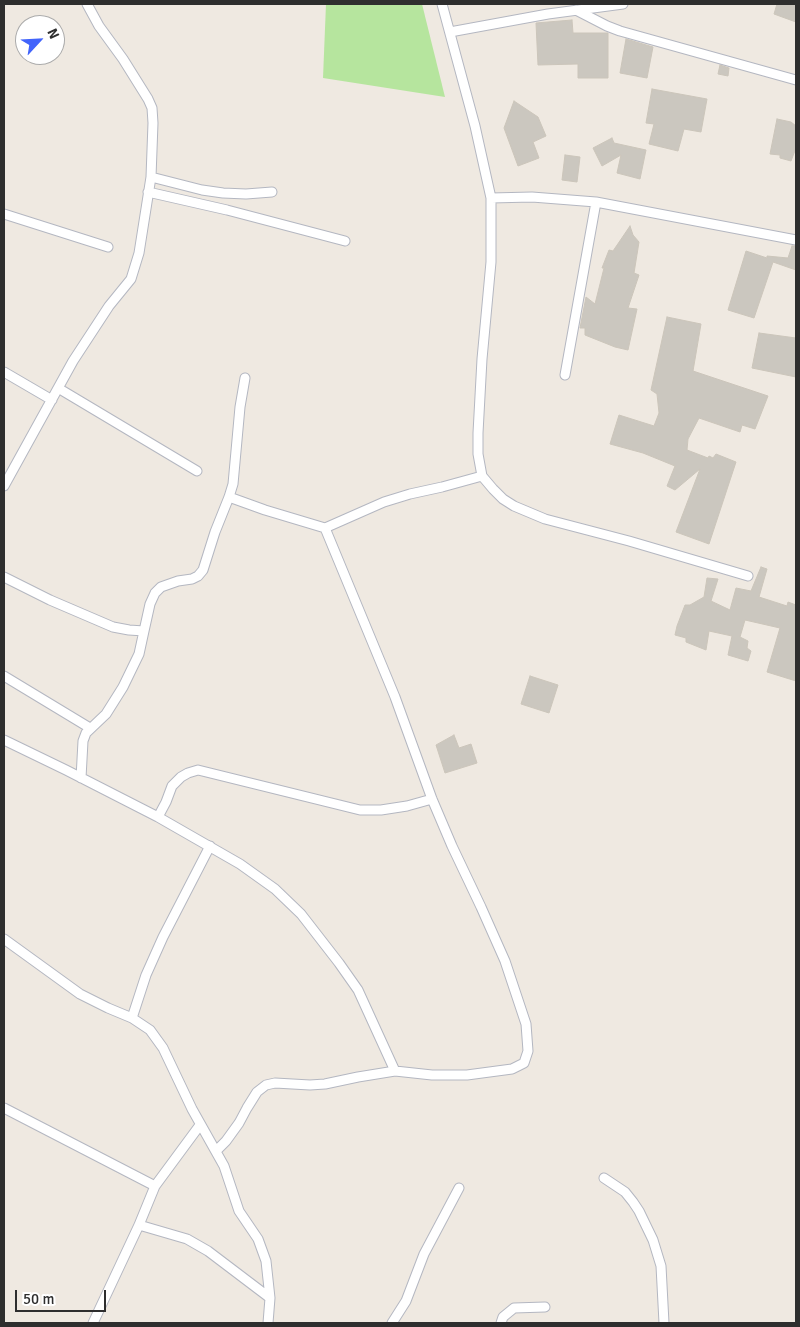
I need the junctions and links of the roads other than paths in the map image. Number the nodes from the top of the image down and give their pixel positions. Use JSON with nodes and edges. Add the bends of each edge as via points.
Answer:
{"nodes":[{"id":1,"x":87,"y":4,"type":"edge"},
{"id":2,"x":442,"y":4,"type":"edge"},
{"id":3,"x":623,"y":4,"type":"edge"},
{"id":4,"x":576,"y":10,"type":"junction"},
{"id":5,"x":450,"y":32,"type":"junction"},
{"id":6,"x":796,"y":80,"type":"edge"},
{"id":7,"x":151,"y":178,"type":"junction"},
{"id":8,"x":148,"y":192,"type":"junction"},
{"id":9,"x":272,"y":192,"type":"dead end"},
{"id":10,"x":491,"y":198,"type":"junction"},
{"id":11,"x":596,"y":202,"type":"junction"},
{"id":12,"x":4,"y":214,"type":"edge"},
{"id":13,"x":796,"y":240,"type":"edge"},
{"id":14,"x":345,"y":241,"type":"dead end"},
{"id":15,"x":108,"y":247,"type":"dead end"},
{"id":16,"x":4,"y":372,"type":"edge"},
{"id":17,"x":564,"y":375,"type":"dead end"},
{"id":18,"x":245,"y":378,"type":"dead end"},
{"id":19,"x":58,"y":388,"type":"junction"},
{"id":20,"x":52,"y":400,"type":"junction"},
{"id":21,"x":197,"y":471,"type":"dead end"},
{"id":22,"x":482,"y":476,"type":"junction"},
{"id":23,"x":4,"y":486,"type":"edge"},
{"id":24,"x":229,"y":497,"type":"junction"},
{"id":25,"x":325,"y":528,"type":"junction"},
{"id":26,"x":748,"y":576,"type":"dead end"},
{"id":27,"x":4,"y":577,"type":"edge"},
{"id":28,"x":144,"y":631,"type":"junction"},
{"id":29,"x":4,"y":676,"type":"edge"},
{"id":30,"x":90,"y":728,"type":"junction"},
{"id":31,"x":4,"y":740,"type":"edge"},
{"id":32,"x":81,"y":778,"type":"junction"},
{"id":33,"x":432,"y":799,"type":"junction"},
{"id":34,"x":158,"y":817,"type":"junction"},
{"id":35,"x":210,"y":846,"type":"junction"},
{"id":36,"x":4,"y":939,"type":"edge"},
{"id":37,"x":132,"y":1018,"type":"junction"},
{"id":38,"x":395,"y":1071,"type":"junction"},
{"id":39,"x":4,"y":1108,"type":"edge"},
{"id":40,"x":200,"y":1125,"type":"junction"},
{"id":41,"x":216,"y":1151,"type":"junction"},
{"id":42,"x":604,"y":1178,"type":"dead end"},
{"id":43,"x":155,"y":1186,"type":"junction"},
{"id":44,"x":459,"y":1188,"type":"dead end"},
{"id":45,"x":139,"y":1225,"type":"junction"},
{"id":46,"x":270,"y":1298,"type":"junction"},
{"id":47,"x":545,"y":1307,"type":"dead end"},
{"id":48,"x":92,"y":1323,"type":"edge"},
{"id":49,"x":269,"y":1323,"type":"edge"},
{"id":50,"x":392,"y":1323,"type":"edge"},
{"id":51,"x":501,"y":1323,"type":"edge"},
{"id":52,"x":664,"y":1323,"type":"edge"}],
"edges":[{"from":1,"to":7,"type":"street","via":[[152,108]]},
{"from":2,"to":5,"type":"street"},
{"from":3,"to":4,"type":"street"},
{"from":4,"to":5,"type":"street"},
{"from":4,"to":6,"type":"street","via":[[620,31]]},
{"from":5,"to":10,"type":"street"},
{"from":7,"to":8,"type":"street"},
{"from":7,"to":9,"type":"street","via":[[223,193]]},
{"from":8,"to":14,"type":"street"},
{"from":8,"to":19,"type":"street","via":[[139,253],[131,279],[104,314]]},
{"from":10,"to":11,"type":"street","via":[[532,197]]},
{"from":10,"to":22,"type":"street","via":[[490,262],[478,433]]},
{"from":11,"to":13,"type":"street"},
{"from":11,"to":17,"type":"street"},
{"from":12,"to":15,"type":"street"},
{"from":16,"to":20,"type":"street"},
{"from":18,"to":24,"type":"street"},
{"from":19,"to":20,"type":"street"},
{"from":19,"to":21,"type":"street"},
{"from":20,"to":23,"type":"street"},
{"from":22,"to":25,"type":"street","via":[[384,502]]},
{"from":22,"to":26,"type":"street","via":[[503,499],[545,519]]},
{"from":24,"to":25,"type":"street"},
{"from":24,"to":28,"type":"street","via":[[203,570],[192,579],[161,587],[155,593]]},
{"from":25,"to":33,"type":"street","via":[[395,697]]},
{"from":27,"to":28,"type":"street","via":[[114,627]]},
{"from":28,"to":30,"type":"street","via":[[123,687],[106,714]]},
{"from":29,"to":30,"type":"street"},
{"from":30,"to":32,"type":"street","via":[[83,741]]},
{"from":31,"to":32,"type":"street"},
{"from":32,"to":34,"type":"street"},
{"from":33,"to":34,"type":"street","via":[[390,809],[360,810],[198,770],[188,773],[172,786]]},
{"from":33,"to":38,"type":"street","via":[[505,961],[526,1024],[528,1051],[524,1063],[512,1069],[467,1075]]},
{"from":34,"to":35,"type":"street"},
{"from":35,"to":37,"type":"street","via":[[146,974]]},
{"from":35,"to":38,"type":"street","via":[[275,889],[301,914],[358,990]]},
{"from":36,"to":37,"type":"street","via":[[80,994]]},
{"from":37,"to":40,"type":"street","via":[[150,1030],[163,1048]]},
{"from":38,"to":41,"type":"street","via":[[325,1084],[266,1085],[257,1092],[239,1123]]},
{"from":39,"to":43,"type":"street"},
{"from":40,"to":41,"type":"street"},
{"from":40,"to":43,"type":"street"},
{"from":41,"to":46,"type":"street","via":[[239,1211],[258,1238],[266,1261]]},
{"from":42,"to":52,"type":"street","via":[[633,1202],[653,1240],[661,1266]]},
{"from":43,"to":45,"type":"street"},
{"from":44,"to":50,"type":"street","via":[[424,1254],[406,1301]]},
{"from":45,"to":46,"type":"street","via":[[188,1239]]},
{"from":45,"to":48,"type":"street"},
{"from":46,"to":49,"type":"street"},
{"from":47,"to":51,"type":"street","via":[[514,1308]]}]}
